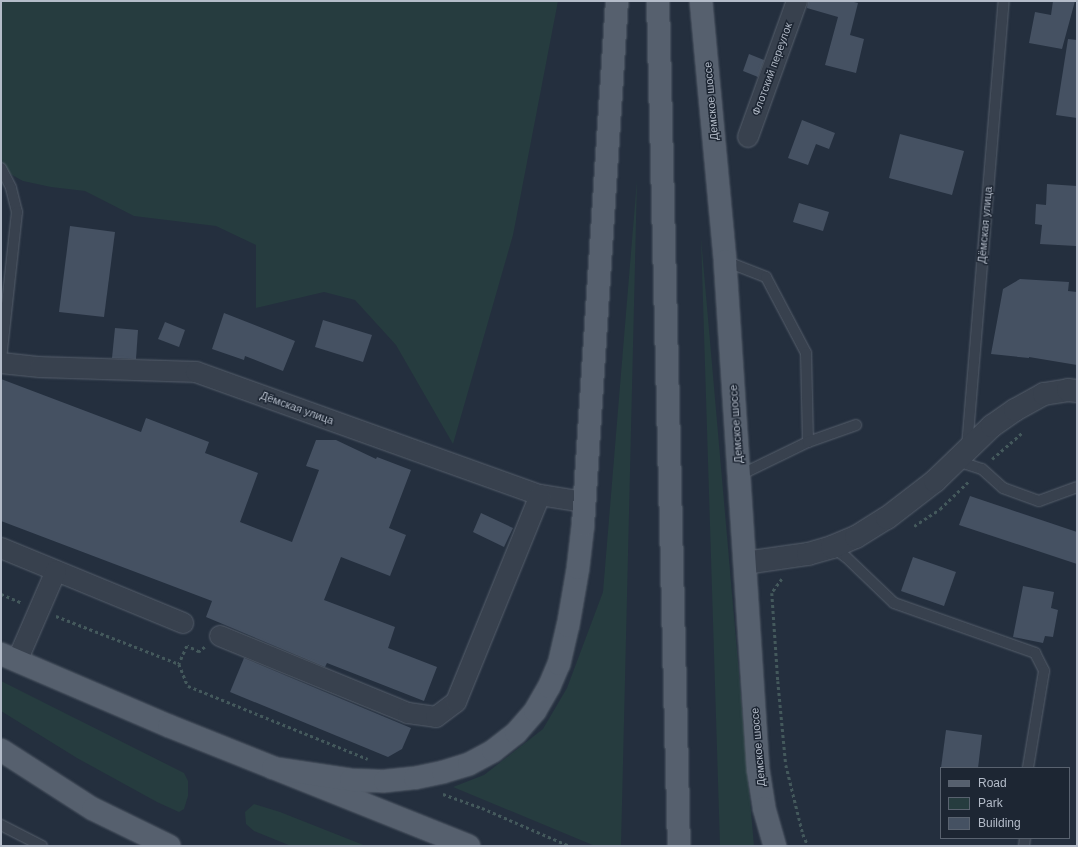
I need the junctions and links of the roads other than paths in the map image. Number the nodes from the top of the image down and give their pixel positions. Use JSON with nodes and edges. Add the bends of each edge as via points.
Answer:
{"nodes":[{"id":1,"x":617,"y":1,"type":"edge"},
{"id":2,"x":658,"y":1,"type":"edge"},
{"id":3,"x":701,"y":1,"type":"edge"},
{"id":4,"x":797,"y":1,"type":"edge"},
{"id":5,"x":1004,"y":1,"type":"edge"},
{"id":6,"x":748,"y":136,"type":"dead end"},
{"id":7,"x":1,"y":168,"type":"edge"},
{"id":8,"x":725,"y":261,"type":"junction"},
{"id":9,"x":1,"y":359,"type":"edge"},
{"id":10,"x":1,"y":363,"type":"edge"},
{"id":11,"x":1077,"y":391,"type":"edge"},
{"id":12,"x":856,"y":425,"type":"dead end"},
{"id":13,"x":808,"y":442,"type":"junction"},
{"id":14,"x":962,"y":455,"type":"junction"},
{"id":15,"x":740,"y":475,"type":"junction"},
{"id":16,"x":1077,"y":487,"type":"edge"},
{"id":17,"x":540,"y":495,"type":"junction"},
{"id":18,"x":584,"y":502,"type":"junction"},
{"id":19,"x":832,"y":547,"type":"junction"},
{"id":20,"x":1,"y":548,"type":"edge"},
{"id":21,"x":745,"y":563,"type":"junction"},
{"id":22,"x":56,"y":571,"type":"junction"},
{"id":23,"x":184,"y":623,"type":"dead end"},
{"id":24,"x":220,"y":636,"type":"dead end"},
{"id":25,"x":9,"y":658,"type":"edge"},
{"id":26,"x":1,"y":750,"type":"edge"},
{"id":27,"x":1028,"y":767,"type":"edge"},
{"id":28,"x":273,"y":768,"type":"junction"},
{"id":29,"x":1,"y":825,"type":"edge"},
{"id":30,"x":678,"y":838,"type":"edge"},
{"id":31,"x":42,"y":846,"type":"edge"},
{"id":32,"x":169,"y":846,"type":"edge"},
{"id":33,"x":469,"y":846,"type":"edge"},
{"id":34,"x":775,"y":846,"type":"edge"}],
"edges":[{"from":1,"to":18,"type":"main road"},
{"from":2,"to":30,"type":"main road"},
{"from":3,"to":8,"type":"main road","name":"Демское шоссе"},
{"from":4,"to":6,"type":"street","name":"Флотский переулок"},
{"from":5,"to":14,"type":"lane","name":"Дёмская улица"},
{"from":7,"to":9,"type":"lane","via":[[11,188],[17,212]]},
{"from":8,"to":13,"type":"lane","via":[[766,277],[806,353]]},
{"from":8,"to":15,"type":"main road","name":"Демское шоссе"},
{"from":10,"to":17,"type":"street","name":"Дёмская улица","via":[[40,367],[196,372]]},
{"from":11,"to":14,"type":"street","via":[[1044,394],[1027,402],[992,426]]},
{"from":12,"to":13,"type":"lane"},
{"from":13,"to":15,"type":"lane"},
{"from":14,"to":16,"type":"lane","via":[[1003,488],[1040,501]]},
{"from":14,"to":19,"type":"street","via":[[935,481],[887,518],[856,537]]},
{"from":15,"to":21,"type":"main road","name":"Демское шоссе"},
{"from":17,"to":18,"type":"street","name":"Дёмская улица"},
{"from":17,"to":24,"type":"street","via":[[456,702],[436,717],[408,713]]},
{"from":18,"to":28,"type":"main road","via":[[578,568],[568,626],[558,664],[549,687],[535,711],[516,733],[493,751],[469,764],[415,778],[385,781],[351,780]]},
{"from":19,"to":21,"type":"street","via":[[808,554]]},
{"from":19,"to":27,"type":"lane","via":[[894,603],[1034,653],[1044,671]]},
{"from":20,"to":22,"type":"street"},
{"from":21,"to":34,"type":"main road","name":"Демское шоссе","via":[[758,769],[764,808]]},
{"from":22,"to":23,"type":"street"},
{"from":22,"to":25,"type":"street","via":[[39,609]]},
{"from":25,"to":28,"type":"main road"},
{"from":26,"to":32,"type":"main road","via":[[93,809]]},
{"from":28,"to":33,"type":"main road"},
{"from":29,"to":31,"type":"lane"}]}
